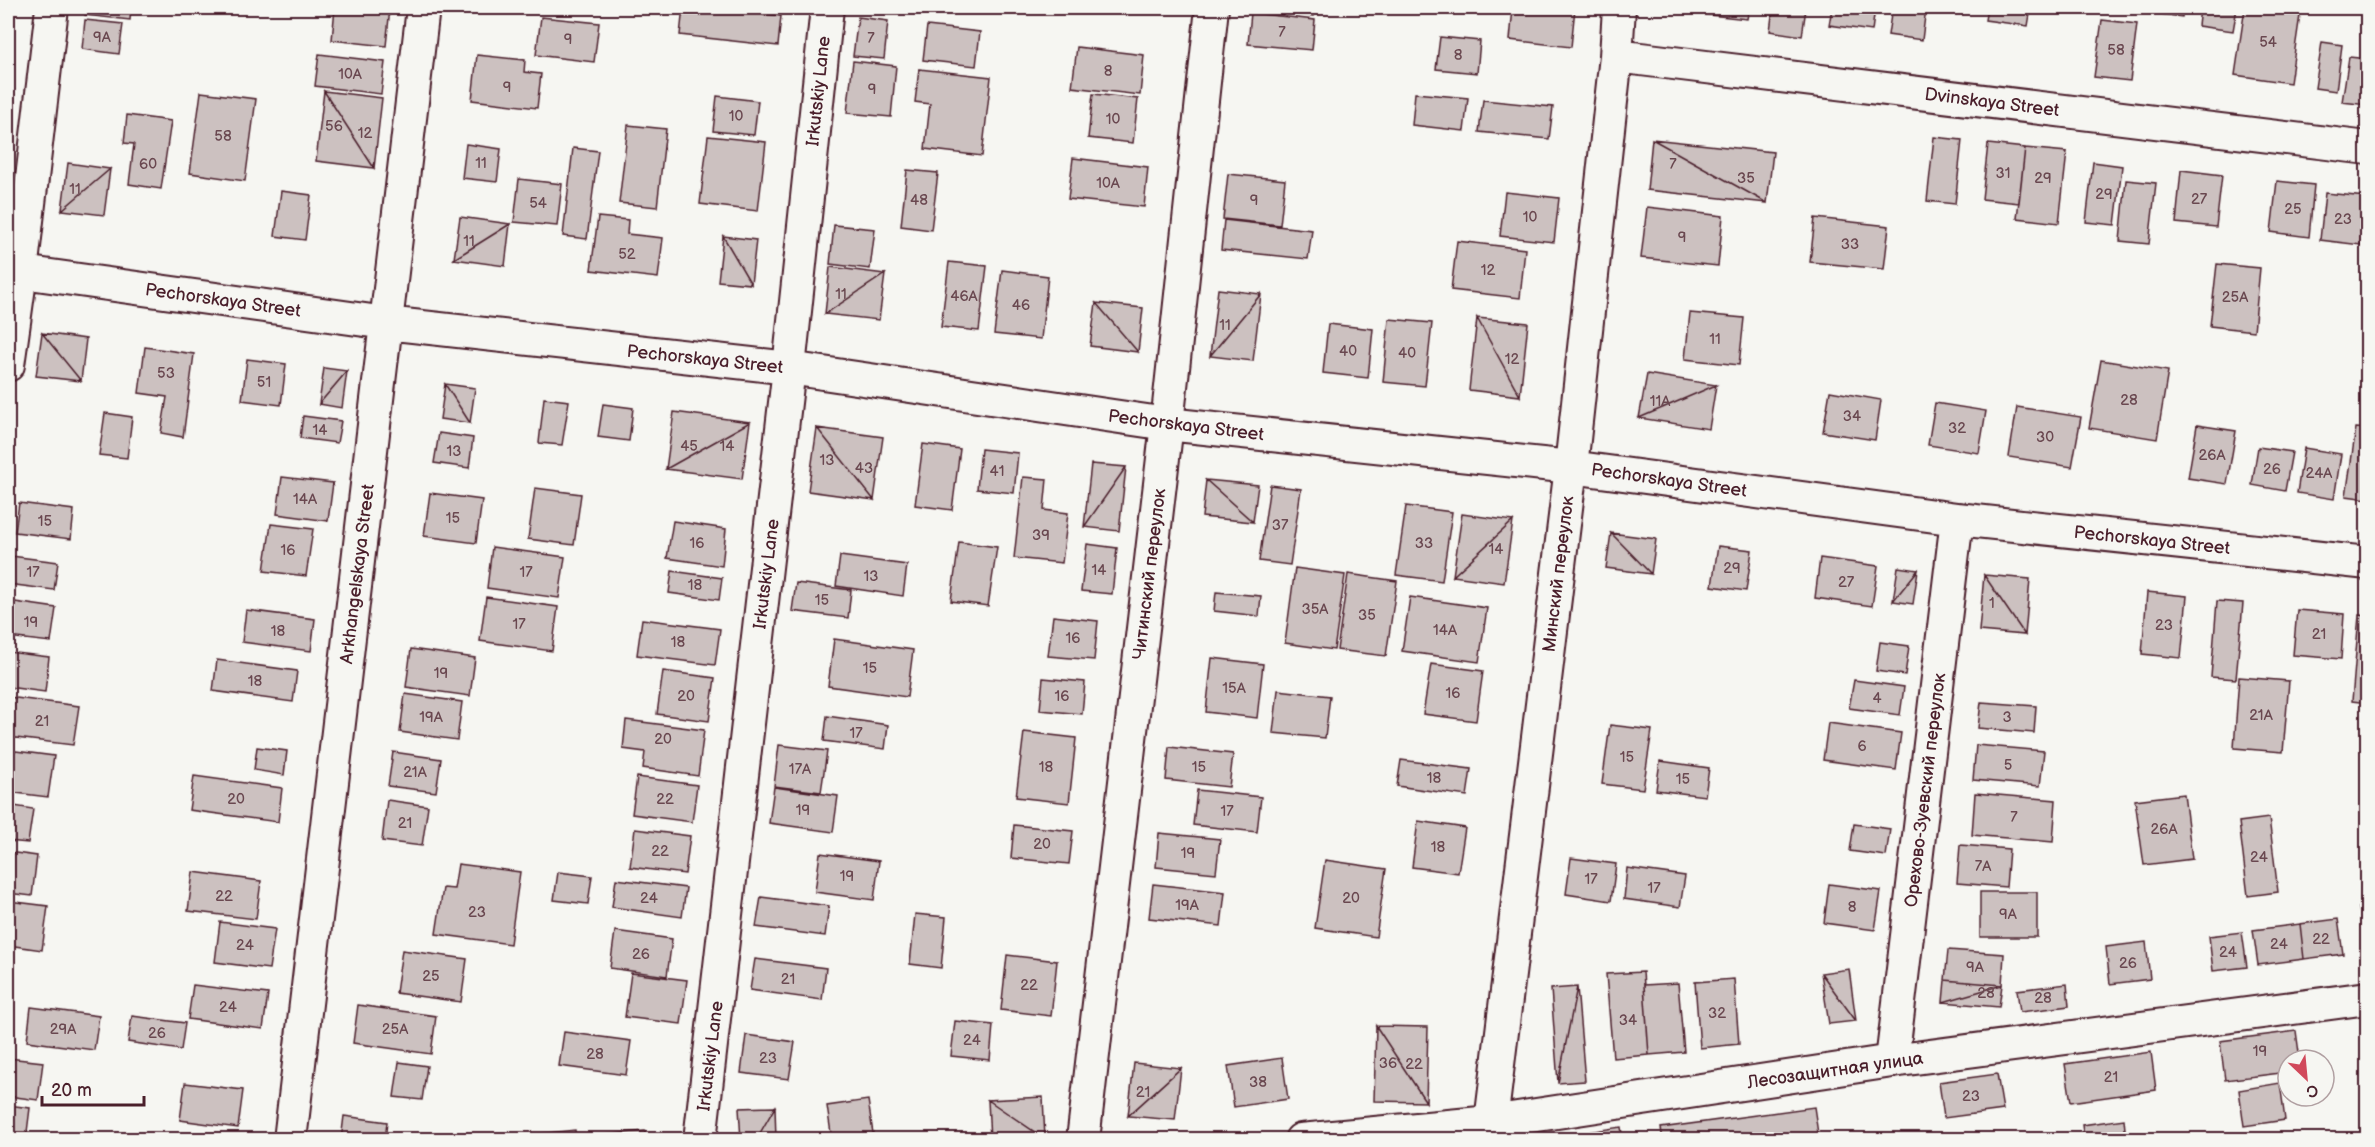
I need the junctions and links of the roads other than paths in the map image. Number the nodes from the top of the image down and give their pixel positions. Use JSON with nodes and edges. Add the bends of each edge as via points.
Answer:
{"nodes":[{"id":1,"x":52,"y":8,"type":"edge"},
{"id":2,"x":423,"y":8,"type":"edge"},
{"id":3,"x":827,"y":8,"type":"edge"},
{"id":4,"x":1212,"y":8,"type":"edge"},
{"id":5,"x":1619,"y":8,"type":"edge"},
{"id":6,"x":1616,"y":56,"type":"junction"},
{"id":7,"x":2367,"y":148,"type":"edge"},
{"id":8,"x":14,"y":271,"type":"edge"},
{"id":9,"x":386,"y":323,"type":"junction"},
{"id":10,"x":8,"y":365,"type":"edge"},
{"id":11,"x":789,"y":368,"type":"junction"},
{"id":12,"x":1167,"y":424,"type":"junction"},
{"id":13,"x":1571,"y":467,"type":"junction"},
{"id":14,"x":1957,"y":519,"type":"junction"},
{"id":15,"x":2367,"y":563,"type":"edge"},
{"id":16,"x":2367,"y":998,"type":"edge"},
{"id":17,"x":1892,"y":1061,"type":"junction"},
{"id":18,"x":1492,"y":1131,"type":"edge"},
{"id":19,"x":290,"y":1140,"type":"edge"},
{"id":20,"x":700,"y":1140,"type":"edge"},
{"id":21,"x":1083,"y":1140,"type":"edge"},
{"id":22,"x":1301,"y":1140,"type":"edge"}],
"edges":[{"from":1,"to":8,"type":"street"},
{"from":2,"to":9,"type":"street","name":"Arkhangelskaya Street"},
{"from":3,"to":11,"type":"street","name":"Irkutskiy Lane"},
{"from":4,"to":12,"type":"street","name":"Читинский переулок"},
{"from":5,"to":6,"type":"street","name":"Минский переулок"},
{"from":6,"to":7,"type":"street","name":"Dvinskaya Street"},
{"from":6,"to":13,"type":"street","name":"Минский переулок"},
{"from":8,"to":9,"type":"street","name":"Pechorskaya Street"},
{"from":8,"to":10,"type":"street"},
{"from":9,"to":11,"type":"street","name":"Pechorskaya Street"},
{"from":9,"to":19,"type":"street","name":"Arkhangelskaya Street"},
{"from":11,"to":12,"type":"street","name":"Pechorskaya Street"},
{"from":11,"to":20,"type":"street","name":"Irkutskiy Lane"},
{"from":12,"to":13,"type":"street","name":"Pechorskaya Street"},
{"from":12,"to":21,"type":"street","name":"Читинский переулок"},
{"from":13,"to":14,"type":"street","name":"Pechorskaya Street"},
{"from":13,"to":18,"type":"street","name":"Минский переулок"},
{"from":14,"to":15,"type":"street","name":"Pechorskaya Street"},
{"from":14,"to":17,"type":"street","name":"Орехово-Зуевский переулок"},
{"from":16,"to":17,"type":"street","name":"Лесозащитная улица"},
{"from":17,"to":18,"type":"street","name":"Лесозащитная улица"},
{"from":18,"to":22,"type":"street","name":"Лесозащитная улица"}]}
